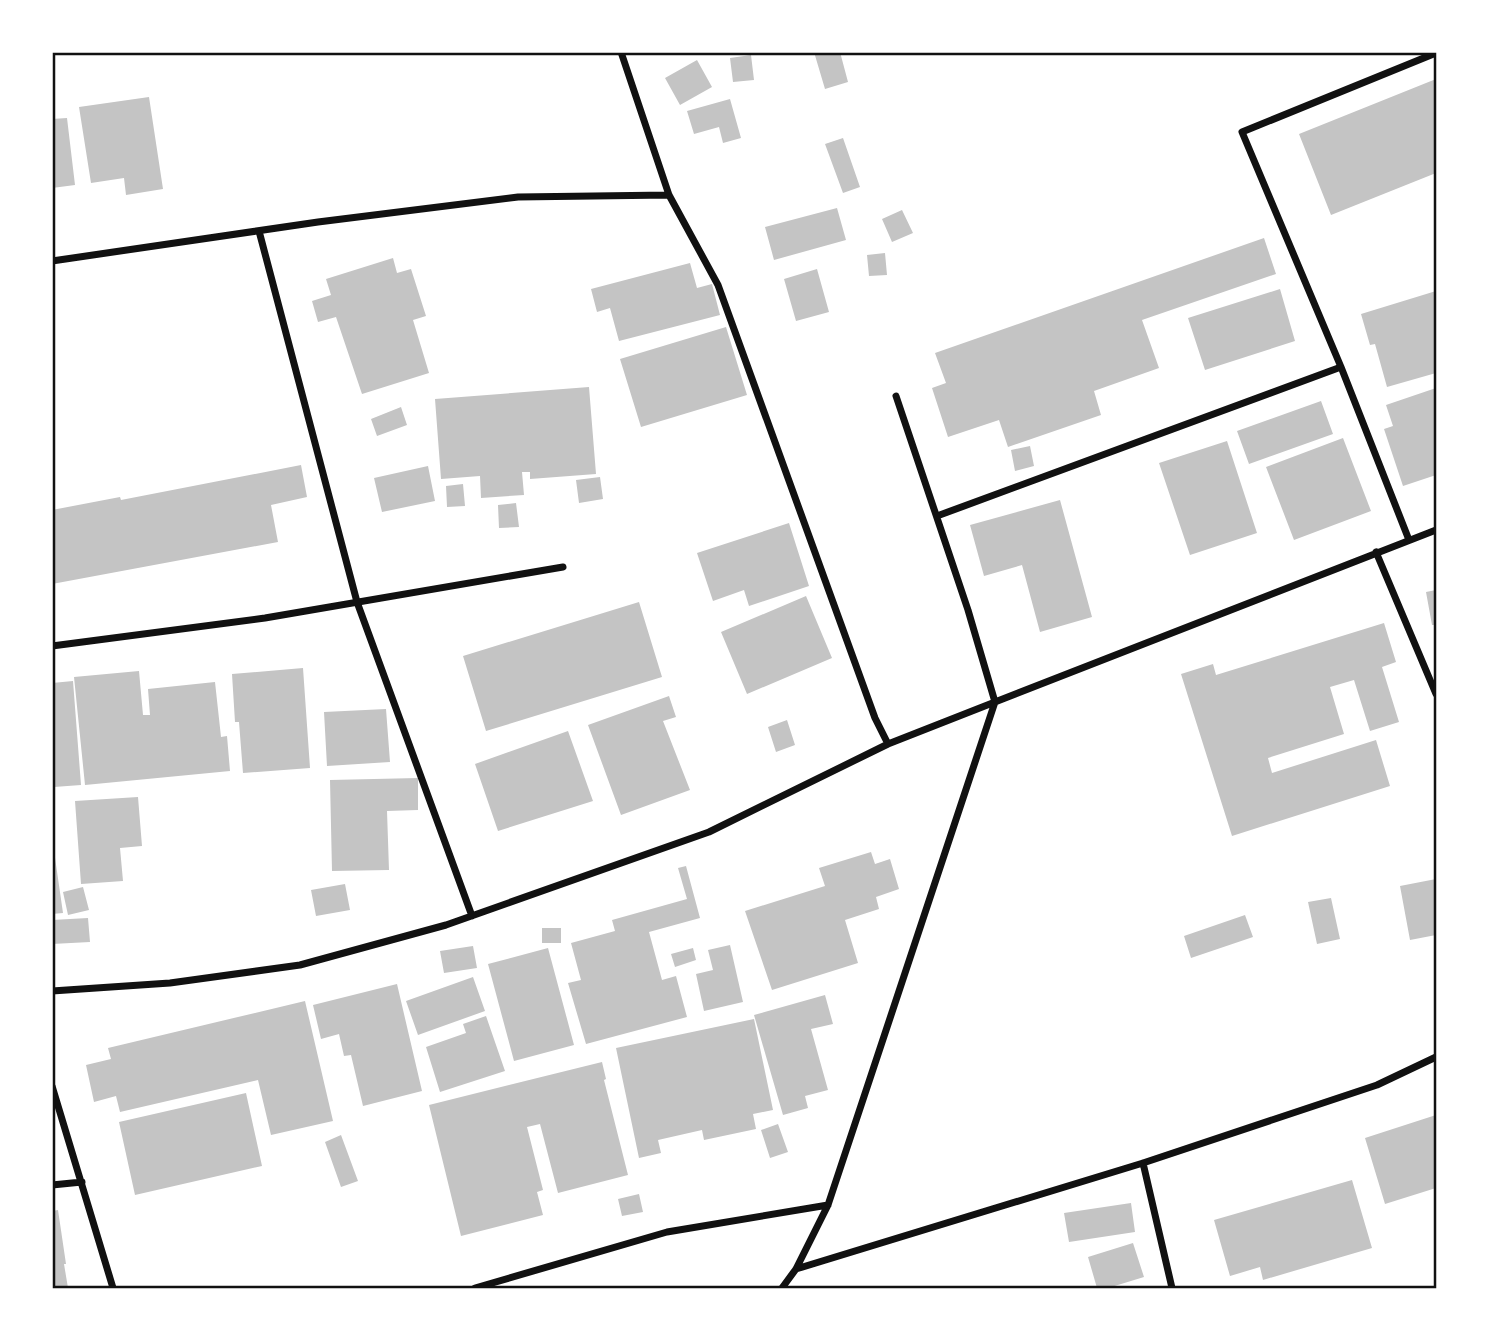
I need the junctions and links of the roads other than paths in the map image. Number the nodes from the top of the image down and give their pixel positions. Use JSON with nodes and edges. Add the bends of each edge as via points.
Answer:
{"nodes":[{"id":1,"x":621,"y":52,"type":"edge"},
{"id":2,"x":1437,"y":53,"type":"edge"},
{"id":3,"x":669,"y":195,"type":"junction"},
{"id":4,"x":260,"y":231,"type":"junction"},
{"id":5,"x":52,"y":261,"type":"edge"},
{"id":6,"x":1341,"y":367,"type":"junction"},
{"id":7,"x":896,"y":396,"type":"dead end"},
{"id":8,"x":937,"y":516,"type":"junction"},
{"id":9,"x":1437,"y":530,"type":"edge"},
{"id":10,"x":1409,"y":540,"type":"junction"},
{"id":11,"x":1376,"y":552,"type":"junction"},
{"id":12,"x":563,"y":568,"type":"dead end"},
{"id":13,"x":357,"y":602,"type":"junction"},
{"id":14,"x":52,"y":646,"type":"edge"},
{"id":15,"x":1437,"y":694,"type":"edge"},
{"id":16,"x":995,"y":702,"type":"junction"},
{"id":17,"x":888,"y":744,"type":"junction"},
{"id":18,"x":472,"y":916,"type":"junction"},
{"id":19,"x":52,"y":991,"type":"edge"},
{"id":20,"x":1437,"y":1057,"type":"edge"},
{"id":21,"x":52,"y":1086,"type":"edge"},
{"id":22,"x":1143,"y":1163,"type":"junction"},
{"id":23,"x":82,"y":1182,"type":"junction"},
{"id":24,"x":52,"y":1185,"type":"edge"},
{"id":25,"x":828,"y":1205,"type":"junction"},
{"id":26,"x":796,"y":1269,"type":"junction"},
{"id":27,"x":783,"y":1288,"type":"edge"},
{"id":28,"x":113,"y":1289,"type":"edge"},
{"id":29,"x":475,"y":1289,"type":"edge"},
{"id":30,"x":771,"y":1289,"type":"edge"},
{"id":31,"x":1172,"y":1289,"type":"edge"}],
"edges":[{"from":1,"to":3,"type":"street"},
{"from":2,"to":6,"type":"street","via":[[1242,131]]},
{"from":3,"to":4,"type":"street","via":[[518,197]]},
{"from":3,"to":17,"type":"street","via":[[718,285]]},
{"from":4,"to":5,"type":"street"},
{"from":4,"to":13,"type":"street"},
{"from":6,"to":8,"type":"street"},
{"from":6,"to":10,"type":"street"},
{"from":7,"to":8,"type":"street"},
{"from":8,"to":16,"type":"street"},
{"from":9,"to":10,"type":"street"},
{"from":10,"to":11,"type":"street"},
{"from":11,"to":15,"type":"street"},
{"from":11,"to":16,"type":"street"},
{"from":12,"to":13,"type":"street"},
{"from":13,"to":14,"type":"street"},
{"from":13,"to":18,"type":"street"},
{"from":16,"to":17,"type":"street"},
{"from":16,"to":25,"type":"street"},
{"from":17,"to":18,"type":"street","via":[[709,832]]},
{"from":18,"to":19,"type":"street","via":[[300,965],[170,983]]},
{"from":20,"to":22,"type":"street","via":[[1377,1085]]},
{"from":21,"to":23,"type":"street"},
{"from":22,"to":26,"type":"street"},
{"from":22,"to":31,"type":"street"},
{"from":23,"to":24,"type":"street"},
{"from":23,"to":28,"type":"street"},
{"from":25,"to":26,"type":"street"},
{"from":25,"to":29,"type":"street","via":[[667,1232]]},
{"from":26,"to":27,"type":"street"},
{"from":27,"to":30,"type":"street"}]}
